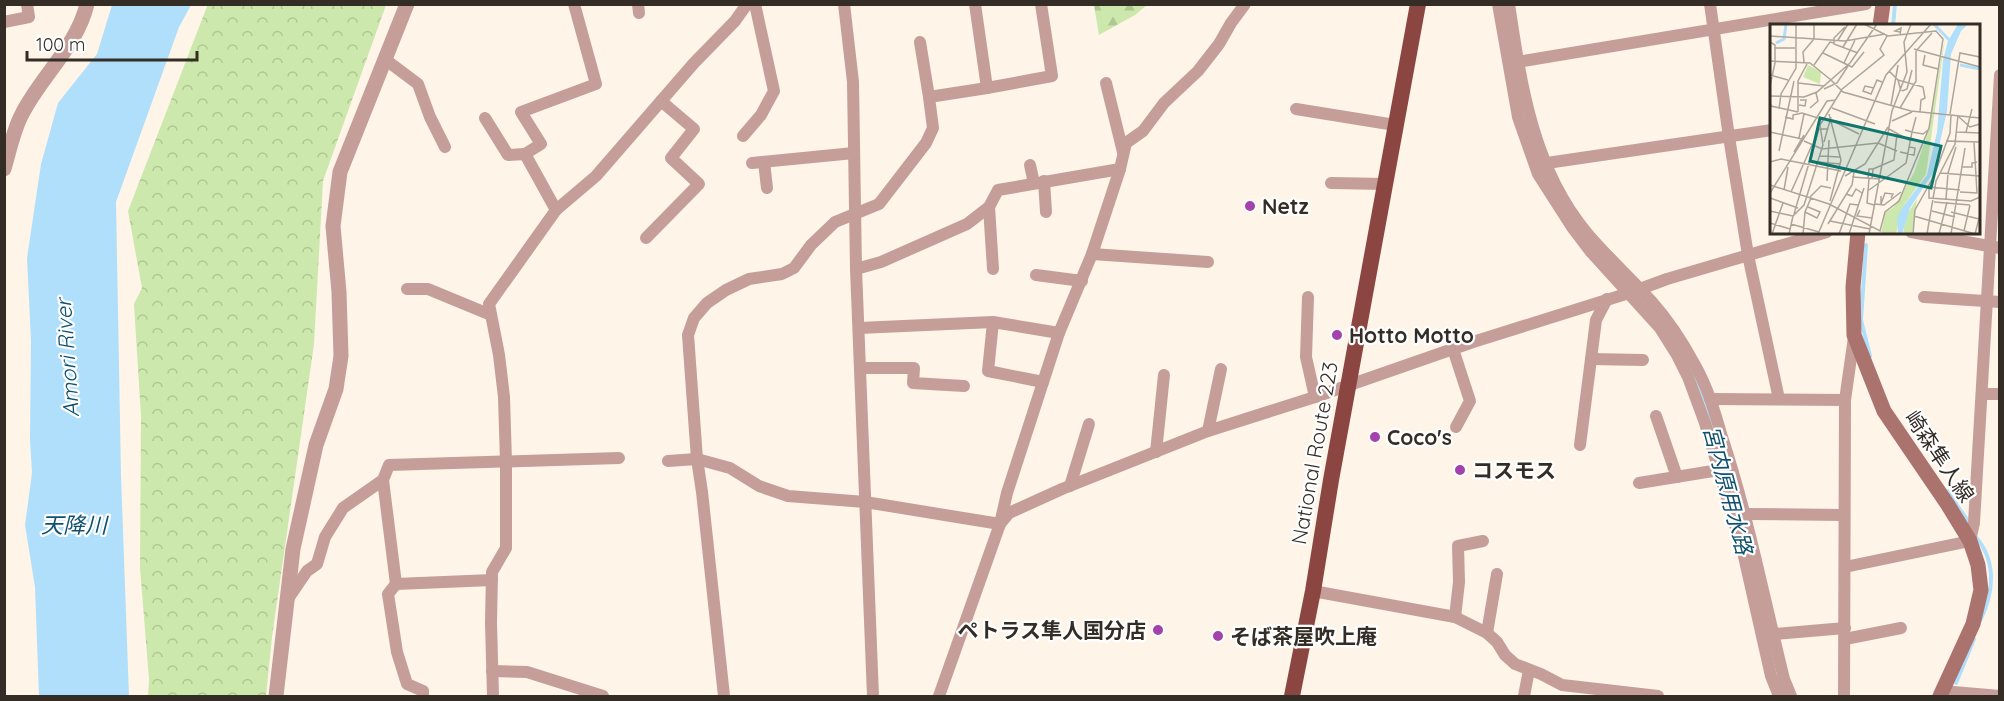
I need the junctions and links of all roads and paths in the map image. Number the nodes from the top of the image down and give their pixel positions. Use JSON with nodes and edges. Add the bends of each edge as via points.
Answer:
{"nodes":[{"id":1,"x":27,"y":4,"type":"edge"},
{"id":2,"x":87,"y":4,"type":"edge"},
{"id":3,"x":407,"y":4,"type":"edge"},
{"id":4,"x":574,"y":4,"type":"edge"},
{"id":5,"x":747,"y":4,"type":"edge"},
{"id":6,"x":755,"y":4,"type":"edge"},
{"id":7,"x":844,"y":4,"type":"edge"},
{"id":8,"x":975,"y":4,"type":"edge"},
{"id":9,"x":1041,"y":4,"type":"edge"},
{"id":10,"x":1245,"y":4,"type":"edge"},
{"id":11,"x":1418,"y":4,"type":"edge"},
{"id":12,"x":1498,"y":4,"type":"edge"},
{"id":13,"x":1509,"y":4,"type":"edge"},
{"id":14,"x":1710,"y":4,"type":"edge"},
{"id":15,"x":1866,"y":4,"type":"edge"},
{"id":16,"x":1883,"y":4,"type":"edge"},
{"id":17,"x":4,"y":22,"type":"edge"},
{"id":18,"x":1880,"y":24,"type":"edge"},
{"id":19,"x":1714,"y":30,"type":"junction"},
{"id":20,"x":920,"y":42,"type":"dead end"},
{"id":21,"x":386,"y":60,"type":"junction"},
{"id":22,"x":1517,"y":62,"type":"junction"},
{"id":23,"x":2000,"y":75,"type":"edge"},
{"id":24,"x":1106,"y":83,"type":"dead end"},
{"id":25,"x":987,"y":88,"type":"junction"},
{"id":26,"x":929,"y":97,"type":"junction"},
{"id":27,"x":661,"y":101,"type":"junction"},
{"id":28,"x":1296,"y":109,"type":"dead end"},
{"id":29,"x":485,"y":118,"type":"dead end"},
{"id":30,"x":1395,"y":125,"type":"junction"},
{"id":31,"x":1770,"y":130,"type":"edge"},
{"id":32,"x":743,"y":136,"type":"dead end"},
{"id":33,"x":1729,"y":137,"type":"junction"},
{"id":34,"x":1998,"y":137,"type":"edge"},
{"id":35,"x":445,"y":147,"type":"dead end"},
{"id":36,"x":854,"y":153,"type":"junction"},
{"id":37,"x":525,"y":154,"type":"junction"},
{"id":38,"x":1124,"y":154,"type":"junction"},
{"id":39,"x":1547,"y":163,"type":"junction"},
{"id":40,"x":1030,"y":165,"type":"dead end"},
{"id":41,"x":1120,"y":169,"type":"junction"},
{"id":42,"x":4,"y":170,"type":"edge"},
{"id":43,"x":1039,"y":182,"type":"junction"},
{"id":44,"x":1331,"y":183,"type":"dead end"},
{"id":45,"x":1385,"y":184,"type":"junction"},
{"id":46,"x":767,"y":188,"type":"dead end"},
{"id":47,"x":989,"y":207,"type":"junction"},
{"id":48,"x":556,"y":210,"type":"junction"},
{"id":49,"x":1046,"y":212,"type":"dead end"},
{"id":50,"x":855,"y":213,"type":"junction"},
{"id":51,"x":1820,"y":234,"type":"edge"},
{"id":52,"x":1858,"y":234,"type":"edge"},
{"id":53,"x":1922,"y":234,"type":"edge"},
{"id":54,"x":646,"y":238,"type":"dead end"},
{"id":55,"x":1995,"y":247,"type":"edge"},
{"id":56,"x":1092,"y":254,"type":"junction"},
{"id":57,"x":1748,"y":255,"type":"junction"},
{"id":58,"x":1208,"y":262,"type":"dead end"},
{"id":59,"x":856,"y":268,"type":"junction"},
{"id":60,"x":993,"y":269,"type":"dead end"},
{"id":61,"x":1036,"y":275,"type":"dead end"},
{"id":62,"x":1082,"y":281,"type":"junction"},
{"id":63,"x":407,"y":289,"type":"dead end"},
{"id":64,"x":1634,"y":291,"type":"junction"},
{"id":65,"x":1308,"y":297,"type":"dead end"},
{"id":66,"x":1924,"y":297,"type":"dead end"},
{"id":67,"x":1607,"y":299,"type":"junction"},
{"id":68,"x":1993,"y":302,"type":"edge"},
{"id":69,"x":491,"y":315,"type":"junction"},
{"id":70,"x":993,"y":322,"type":"junction"},
{"id":71,"x":859,"y":328,"type":"junction"},
{"id":72,"x":1059,"y":333,"type":"junction"},
{"id":73,"x":1854,"y":335,"type":"junction"},
{"id":74,"x":1453,"y":349,"type":"junction"},
{"id":75,"x":1591,"y":360,"type":"junction"},
{"id":76,"x":1643,"y":360,"type":"dead end"},
{"id":77,"x":860,"y":368,"type":"junction"},
{"id":78,"x":1221,"y":369,"type":"dead end"},
{"id":79,"x":1164,"y":375,"type":"dead end"},
{"id":80,"x":1043,"y":382,"type":"junction"},
{"id":81,"x":1349,"y":384,"type":"junction"},
{"id":82,"x":964,"y":386,"type":"dead end"},
{"id":83,"x":1982,"y":394,"type":"junction"},
{"id":84,"x":2000,"y":394,"type":"edge"},
{"id":85,"x":1315,"y":397,"type":"junction"},
{"id":86,"x":1710,"y":399,"type":"junction"},
{"id":87,"x":1779,"y":399,"type":"junction"},
{"id":88,"x":1845,"y":400,"type":"junction"},
{"id":89,"x":1656,"y":416,"type":"dead end"},
{"id":90,"x":1089,"y":424,"type":"dead end"},
{"id":91,"x":1456,"y":427,"type":"dead end"},
{"id":92,"x":1208,"y":431,"type":"junction"},
{"id":93,"x":1580,"y":445,"type":"dead end"},
{"id":94,"x":1156,"y":452,"type":"junction"},
{"id":95,"x":619,"y":458,"type":"dead end"},
{"id":96,"x":697,"y":459,"type":"junction"},
{"id":97,"x":668,"y":461,"type":"dead end"},
{"id":98,"x":506,"y":462,"type":"junction"},
{"id":99,"x":1719,"y":470,"type":"junction"},
{"id":100,"x":1677,"y":477,"type":"junction"},
{"id":101,"x":383,"y":480,"type":"junction"},
{"id":102,"x":1639,"y":483,"type":"dead end"},
{"id":103,"x":1070,"y":486,"type":"junction"},
{"id":104,"x":865,"y":502,"type":"junction"},
{"id":105,"x":1744,"y":514,"type":"junction"},
{"id":106,"x":1844,"y":515,"type":"junction"},
{"id":107,"x":1000,"y":524,"type":"junction"},
{"id":108,"x":1483,"y":542,"type":"dead end"},
{"id":109,"x":1970,"y":542,"type":"junction"},
{"id":110,"x":1845,"y":567,"type":"junction"},
{"id":111,"x":1497,"y":574,"type":"dead end"},
{"id":112,"x":492,"y":580,"type":"junction"},
{"id":113,"x":396,"y":584,"type":"junction"},
{"id":114,"x":1313,"y":591,"type":"junction"},
{"id":115,"x":288,"y":599,"type":"junction"},
{"id":116,"x":1455,"y":617,"type":"junction"},
{"id":117,"x":1901,"y":628,"type":"dead end"},
{"id":118,"x":1487,"y":633,"type":"junction"},
{"id":119,"x":1774,"y":634,"type":"junction"},
{"id":120,"x":1845,"y":634,"type":"junction"},
{"id":121,"x":1529,"y":670,"type":"junction"},
{"id":122,"x":492,"y":671,"type":"junction"},
{"id":123,"x":1941,"y":694,"type":"edge"},
{"id":124,"x":276,"y":696,"type":"edge"},
{"id":125,"x":423,"y":696,"type":"edge"},
{"id":126,"x":494,"y":696,"type":"edge"},
{"id":127,"x":603,"y":696,"type":"edge"},
{"id":128,"x":724,"y":696,"type":"edge"},
{"id":129,"x":873,"y":696,"type":"edge"},
{"id":130,"x":939,"y":696,"type":"edge"},
{"id":131,"x":1292,"y":696,"type":"edge"},
{"id":132,"x":1524,"y":696,"type":"edge"},
{"id":133,"x":1658,"y":696,"type":"edge"},
{"id":134,"x":1779,"y":696,"type":"edge"},
{"id":135,"x":1791,"y":696,"type":"edge"},
{"id":136,"x":1844,"y":696,"type":"edge"},
{"id":137,"x":2000,"y":696,"type":"edge"}],
"edges":[{"from":1,"to":17,"type":"street","via":[[29,18]]},
{"from":2,"to":42,"type":"street","via":[[72,39],[21,116]]},
{"from":3,"to":21,"type":"street"},
{"from":4,"to":37,"type":"street","via":[[596,84],[521,112],[541,144]]},
{"from":5,"to":27,"type":"street"},
{"from":6,"to":32,"type":"street","via":[[774,91]]},
{"from":7,"to":36,"type":"street","via":[[853,82]]},
{"from":8,"to":25,"type":"street"},
{"from":9,"to":25,"type":"street","via":[[1052,76]]},
{"from":10,"to":38,"type":"street","via":[[1198,71],[1126,144]]},
{"from":11,"to":30,"type":"highway","name":"National Route 223"},
{"from":12,"to":64,"type":"street","via":[[1518,117],[1539,174],[1578,236]]},
{"from":13,"to":22,"type":"street"},
{"from":14,"to":19,"type":"street"},
{"from":15,"to":19,"type":"street"},
{"from":16,"to":18,"type":"main road"},
{"from":19,"to":22,"type":"street"},
{"from":19,"to":33,"type":"street"},
{"from":20,"to":26,"type":"street"},
{"from":21,"to":35,"type":"street","via":[[418,84]]},
{"from":21,"to":115,"type":"street","via":[[340,172],[333,226],[341,356],[336,389],[308,480],[293,549]]},
{"from":22,"to":39,"type":"street","via":[[1534,134]]},
{"from":23,"to":34,"type":"street"},
{"from":24,"to":38,"type":"street"},
{"from":25,"to":26,"type":"street"},
{"from":26,"to":50,"type":"street","via":[[933,128],[926,143],[879,204]]},
{"from":27,"to":48,"type":"street","via":[[596,176]]},
{"from":27,"to":54,"type":"street","via":[[694,129],[671,158],[699,184]]},
{"from":28,"to":30,"type":"street"},
{"from":29,"to":37,"type":"street","via":[[508,155]]},
{"from":30,"to":45,"type":"highway","name":"National Route 223"},
{"from":31,"to":33,"type":"street"},
{"from":33,"to":39,"type":"street"},
{"from":33,"to":57,"type":"street"},
{"from":34,"to":55,"type":"street"},
{"from":36,"to":46,"type":"street","via":[[758,163]]},
{"from":36,"to":50,"type":"street"},
{"from":37,"to":48,"type":"street"},
{"from":38,"to":41,"type":"street"},
{"from":39,"to":64,"type":"street","via":[[1563,200]]},
{"from":40,"to":43,"type":"street"},
{"from":41,"to":43,"type":"street"},
{"from":41,"to":56,"type":"street"},
{"from":43,"to":47,"type":"street","via":[[998,190]]},
{"from":43,"to":49,"type":"street"},
{"from":44,"to":45,"type":"street"},
{"from":45,"to":81,"type":"highway","name":"National Route 223"},
{"from":47,"to":59,"type":"street","via":[[967,224],[881,262]]},
{"from":47,"to":60,"type":"street"},
{"from":48,"to":69,"type":"street","via":[[489,304]]},
{"from":50,"to":59,"type":"street"},
{"from":50,"to":96,"type":"street","via":[[835,222],[794,268],[749,279],[726,290],[694,318],[688,335]]},
{"from":51,"to":57,"type":"street"},
{"from":52,"to":73,"type":"main road","name":"崎森隼人線"},
{"from":53,"to":55,"type":"street"},
{"from":55,"to":68,"type":"street"},
{"from":56,"to":58,"type":"street"},
{"from":56,"to":62,"type":"street"},
{"from":57,"to":64,"type":"street"},
{"from":57,"to":87,"type":"street"},
{"from":59,"to":71,"type":"street"},
{"from":61,"to":62,"type":"street"},
{"from":62,"to":72,"type":"street"},
{"from":63,"to":69,"type":"street","via":[[428,290]]},
{"from":64,"to":67,"type":"street"},
{"from":64,"to":86,"type":"street","via":[[1651,301],[1677,336]]},
{"from":64,"to":99,"type":"street","via":[[1685,370]]},
{"from":65,"to":85,"type":"street","via":[[1306,357]]},
{"from":66,"to":68,"type":"street"},
{"from":67,"to":74,"type":"street"},
{"from":67,"to":75,"type":"street","via":[[1596,320]]},
{"from":68,"to":83,"type":"street"},
{"from":69,"to":98,"type":"street","via":[[504,397]]},
{"from":70,"to":71,"type":"street"},
{"from":70,"to":72,"type":"street"},
{"from":70,"to":80,"type":"street","via":[[988,371]]},
{"from":71,"to":77,"type":"street"},
{"from":72,"to":80,"type":"street"},
{"from":73,"to":88,"type":"street"},
{"from":73,"to":109,"type":"main road","name":"崎森隼人線","via":[[1884,411]]},
{"from":74,"to":81,"type":"street"},
{"from":74,"to":91,"type":"street","via":[[1470,401]]},
{"from":75,"to":76,"type":"street"},
{"from":75,"to":93,"type":"street"},
{"from":77,"to":82,"type":"street","via":[[914,368],[913,383],[942,390]]},
{"from":77,"to":104,"type":"street"},
{"from":78,"to":92,"type":"street"},
{"from":79,"to":94,"type":"street"},
{"from":80,"to":107,"type":"street"},
{"from":81,"to":85,"type":"street"},
{"from":81,"to":114,"type":"highway","name":"National Route 223"},
{"from":83,"to":84,"type":"street"},
{"from":83,"to":109,"type":"street"},
{"from":85,"to":92,"type":"street"},
{"from":86,"to":87,"type":"street"},
{"from":86,"to":105,"type":"street"},
{"from":87,"to":88,"type":"street"},
{"from":88,"to":106,"type":"street"},
{"from":89,"to":100,"type":"street"},
{"from":90,"to":103,"type":"street"},
{"from":92,"to":94,"type":"street"},
{"from":94,"to":103,"type":"street"},
{"from":95,"to":98,"type":"street"},
{"from":96,"to":97,"type":"street"},
{"from":96,"to":104,"type":"street","via":[[730,468],[759,486],[788,496]]},
{"from":96,"to":128,"type":"street"},
{"from":98,"to":101,"type":"street","via":[[389,465]]},
{"from":98,"to":112,"type":"street","via":[[506,548],[492,572]]},
{"from":99,"to":100,"type":"street"},
{"from":99,"to":134,"type":"street"},
{"from":100,"to":102,"type":"street"},
{"from":101,"to":113,"type":"street"},
{"from":101,"to":115,"type":"street","via":[[343,508],[325,537],[317,564],[307,571]]},
{"from":103,"to":107,"type":"street","via":[[1008,513]]},
{"from":104,"to":107,"type":"street"},
{"from":104,"to":129,"type":"street"},
{"from":105,"to":106,"type":"street"},
{"from":105,"to":119,"type":"street"},
{"from":106,"to":110,"type":"street"},
{"from":107,"to":130,"type":"street"},
{"from":108,"to":116,"type":"street","via":[[1458,546]]},
{"from":109,"to":110,"type":"street"},
{"from":109,"to":123,"type":"main road","name":"崎森隼人線","via":[[1982,590],[1973,624]]},
{"from":110,"to":120,"type":"street"},
{"from":111,"to":118,"type":"street"},
{"from":112,"to":113,"type":"street"},
{"from":112,"to":122,"type":"street"},
{"from":113,"to":125,"type":"street","via":[[388,594],[398,652],[407,684],[423,691]]},
{"from":114,"to":116,"type":"street"},
{"from":114,"to":131,"type":"highway","name":"National Route 223"},
{"from":115,"to":124,"type":"street"},
{"from":116,"to":118,"type":"street"},
{"from":117,"to":120,"type":"street"},
{"from":118,"to":121,"type":"street","via":[[1515,664]]},
{"from":119,"to":120,"type":"street"},
{"from":119,"to":135,"type":"street"},
{"from":120,"to":136,"type":"street"},
{"from":121,"to":132,"type":"street"},
{"from":121,"to":133,"type":"street","via":[[1562,685]]},
{"from":122,"to":126,"type":"street"},
{"from":122,"to":127,"type":"street","via":[[527,672]]},
{"from":123,"to":137,"type":"street"}]}
